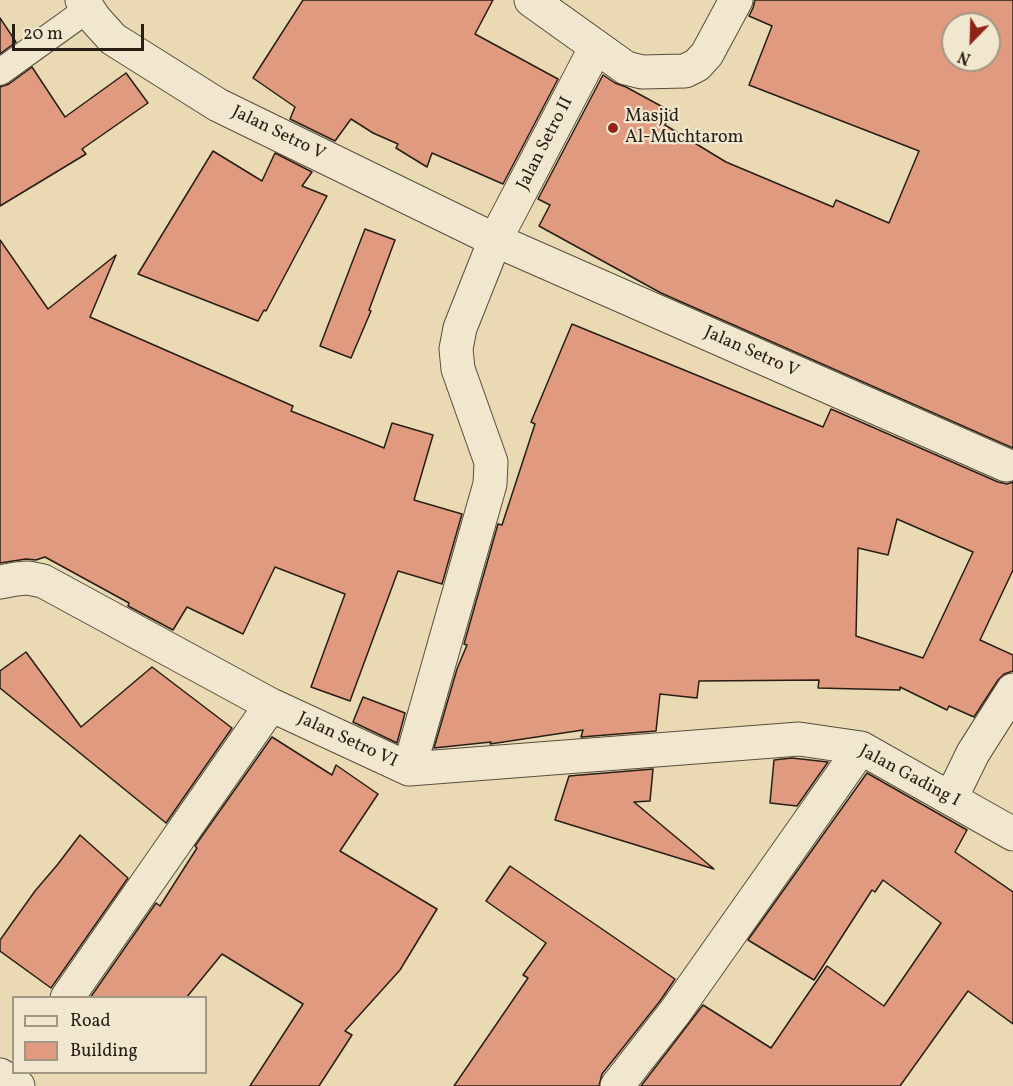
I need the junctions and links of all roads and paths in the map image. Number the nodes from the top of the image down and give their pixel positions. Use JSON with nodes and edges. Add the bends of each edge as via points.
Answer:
{"nodes":[{"id":1,"x":531,"y":0,"type":"edge"},
{"id":2,"x":736,"y":0,"type":"edge"},
{"id":3,"x":85,"y":5,"type":"edge"},
{"id":4,"x":596,"y":47,"type":"junction"},
{"id":5,"x":0,"y":72,"type":"edge"},
{"id":6,"x":495,"y":240,"type":"junction"},
{"id":7,"x":1006,"y":465,"type":"dead end"},
{"id":8,"x":0,"y":582,"type":"edge"},
{"id":9,"x":1013,"y":690,"type":"edge"},
{"id":10,"x":271,"y":705,"type":"junction"},
{"id":11,"x":799,"y":739,"type":"joint"},
{"id":12,"x":861,"y":748,"type":"junction"},
{"id":13,"x":409,"y":770,"type":"junction"},
{"id":14,"x":951,"y":798,"type":"junction"},
{"id":15,"x":1013,"y":834,"type":"edge"},
{"id":16,"x":68,"y":996,"type":"edge"},
{"id":17,"x":617,"y":1086,"type":"edge"}],
"edges":[{"from":1,"to":4,"type":"street"},
{"from":2,"to":4,"type":"street","via":[[707,54],[685,72],[626,68]]},
{"from":3,"to":5,"type":"lane"},
{"from":3,"to":6,"type":"street","name":"Jalan Setro V","via":[[113,39],[218,105]]},
{"from":4,"to":6,"type":"street","name":"Jalan Setro II"},
{"from":6,"to":7,"type":"street","name":"Jalan Setro V"},
{"from":6,"to":13,"type":"street","via":[[460,328],[456,349],[458,369],[491,462],[490,484]]},
{"from":8,"to":10,"type":"street","name":"Jalan Setro VI","via":[[28,578],[43,581]]},
{"from":9,"to":14,"type":"street","via":[[973,753]]},
{"from":10,"to":13,"type":"street","name":"Jalan Setro VI"},
{"from":10,"to":16,"type":"street"},
{"from":11,"to":12,"type":"street","name":"Jalan Gading I"},
{"from":11,"to":13,"type":"street","name":"Jalan Setro VI"},
{"from":12,"to":14,"type":"street","name":"Jalan Gading I"},
{"from":12,"to":17,"type":"street","via":[[675,1012]]},
{"from":14,"to":15,"type":"street","name":"Jalan Gading I"}]}
